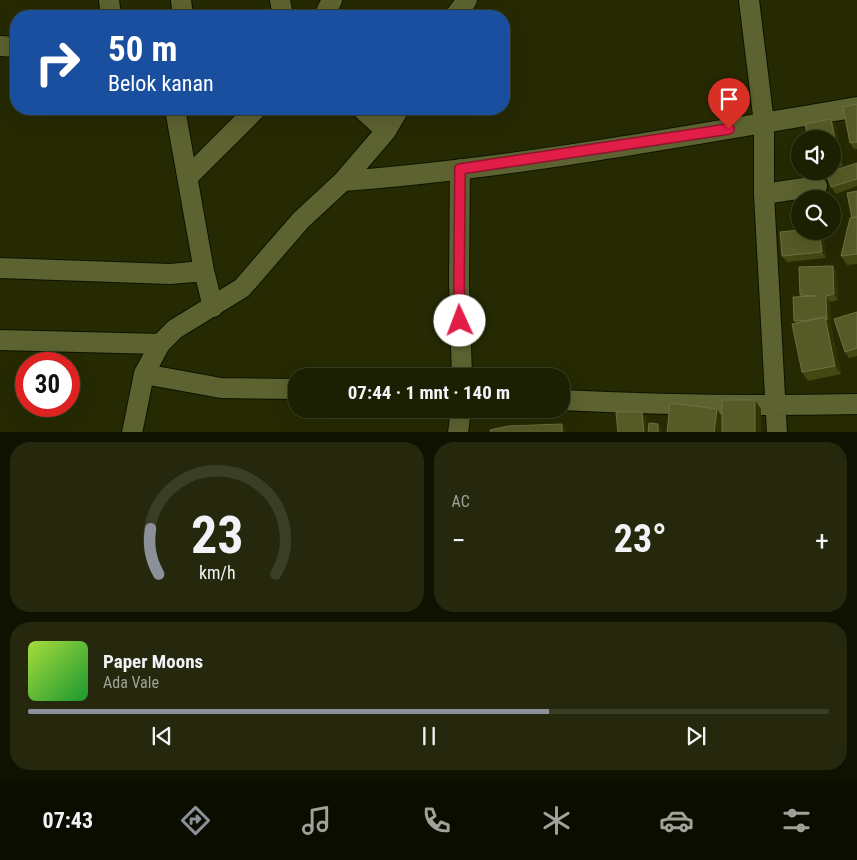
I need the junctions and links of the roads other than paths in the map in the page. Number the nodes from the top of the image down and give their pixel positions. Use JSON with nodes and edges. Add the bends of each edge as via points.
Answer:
{"nodes":[{"id":1,"x":749,"y":0,"type":"edge"},
{"id":2,"x":857,"y":107,"type":"edge"},
{"id":3,"x":176,"y":115,"type":"edge"},
{"id":4,"x":250,"y":115,"type":"edge"},
{"id":5,"x":368,"y":115,"type":"edge"},
{"id":6,"x":396,"y":115,"type":"edge"},
{"id":7,"x":764,"y":123,"type":"junction"},
{"id":8,"x":386,"y":132,"type":"junction"},
{"id":9,"x":460,"y":169,"type":"junction"},
{"id":10,"x":188,"y":177,"type":"junction"},
{"id":11,"x":343,"y":181,"type":"junction"},
{"id":12,"x":817,"y":186,"type":"dead end"},
{"id":13,"x":764,"y":194,"type":"junction"},
{"id":14,"x":0,"y":268,"type":"edge"},
{"id":15,"x":204,"y":271,"type":"junction"},
{"id":16,"x":213,"y":307,"type":"junction"},
{"id":17,"x":0,"y":340,"type":"edge"},
{"id":18,"x":160,"y":344,"type":"junction"},
{"id":19,"x":462,"y":368,"type":"edge"},
{"id":20,"x":144,"y":374,"type":"junction"},
{"id":21,"x":288,"y":389,"type":"edge"},
{"id":22,"x":570,"y":400,"type":"edge"},
{"id":23,"x":857,"y":404,"type":"edge"},
{"id":24,"x":776,"y":406,"type":"junction"},
{"id":25,"x":460,"y":418,"type":"edge"},
{"id":26,"x":132,"y":432,"type":"edge"},
{"id":27,"x":458,"y":432,"type":"edge"},
{"id":28,"x":777,"y":432,"type":"edge"}],
"edges":[{"from":1,"to":7,"type":"street"},
{"from":2,"to":7,"type":"street"},
{"from":3,"to":10,"type":"street"},
{"from":4,"to":10,"type":"street"},
{"from":5,"to":8,"type":"street"},
{"from":6,"to":8,"type":"street"},
{"from":7,"to":9,"type":"street"},
{"from":7,"to":13,"type":"street"},
{"from":8,"to":11,"type":"street"},
{"from":9,"to":11,"type":"street"},
{"from":9,"to":19,"type":"street"},
{"from":10,"to":15,"type":"street"},
{"from":11,"to":16,"type":"street","via":[[301,220],[242,288]]},
{"from":12,"to":13,"type":"street"},
{"from":13,"to":24,"type":"street"},
{"from":14,"to":15,"type":"street","via":[[170,274]]},
{"from":15,"to":16,"type":"street"},
{"from":16,"to":18,"type":"street","via":[[175,329]]},
{"from":17,"to":18,"type":"street"},
{"from":18,"to":20,"type":"street"},
{"from":20,"to":21,"type":"street","via":[[221,388]]},
{"from":20,"to":26,"type":"street"},
{"from":22,"to":24,"type":"street"},
{"from":23,"to":24,"type":"street"},
{"from":24,"to":28,"type":"street"},
{"from":25,"to":27,"type":"street"}]}
